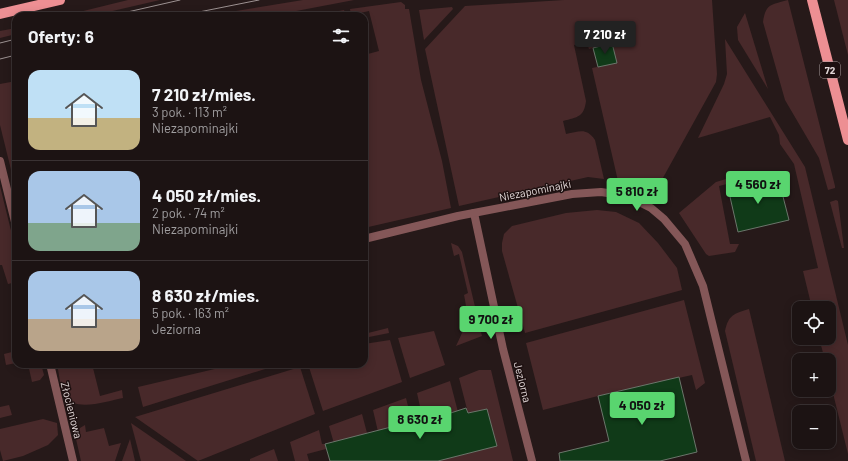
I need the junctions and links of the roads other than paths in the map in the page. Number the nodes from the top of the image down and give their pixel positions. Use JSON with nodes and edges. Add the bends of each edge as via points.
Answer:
{"nodes":[{"id":1,"x":60,"y":0,"type":"edge"},
{"id":2,"x":812,"y":0,"type":"edge"},
{"id":3,"x":0,"y":14,"type":"edge"},
{"id":4,"x":848,"y":140,"type":"edge"},
{"id":5,"x":0,"y":161,"type":"edge"},
{"id":6,"x":12,"y":210,"type":"edge"},
{"id":7,"x":474,"y":213,"type":"junction"},
{"id":8,"x":368,"y":238,"type":"edge"},
{"id":9,"x":51,"y":368,"type":"edge"},
{"id":10,"x":74,"y":461,"type":"edge"},
{"id":11,"x":532,"y":461,"type":"edge"},
{"id":12,"x":746,"y":461,"type":"edge"}],
"edges":[{"from":1,"to":3,"type":"main road"},
{"from":2,"to":4,"type":"main road","number":"72"},
{"from":5,"to":6,"type":"street"},
{"from":7,"to":8,"type":"street","name":"Niezapominajki"},
{"from":7,"to":11,"type":"street","name":"Jeziorna","via":[[503,349]]},
{"from":7,"to":12,"type":"street","name":"Niezapominajki","via":[[572,194],[601,192],[627,196],[664,218],[685,244],[703,286]]},
{"from":9,"to":10,"type":"street","name":"Złocieniowa"}]}
